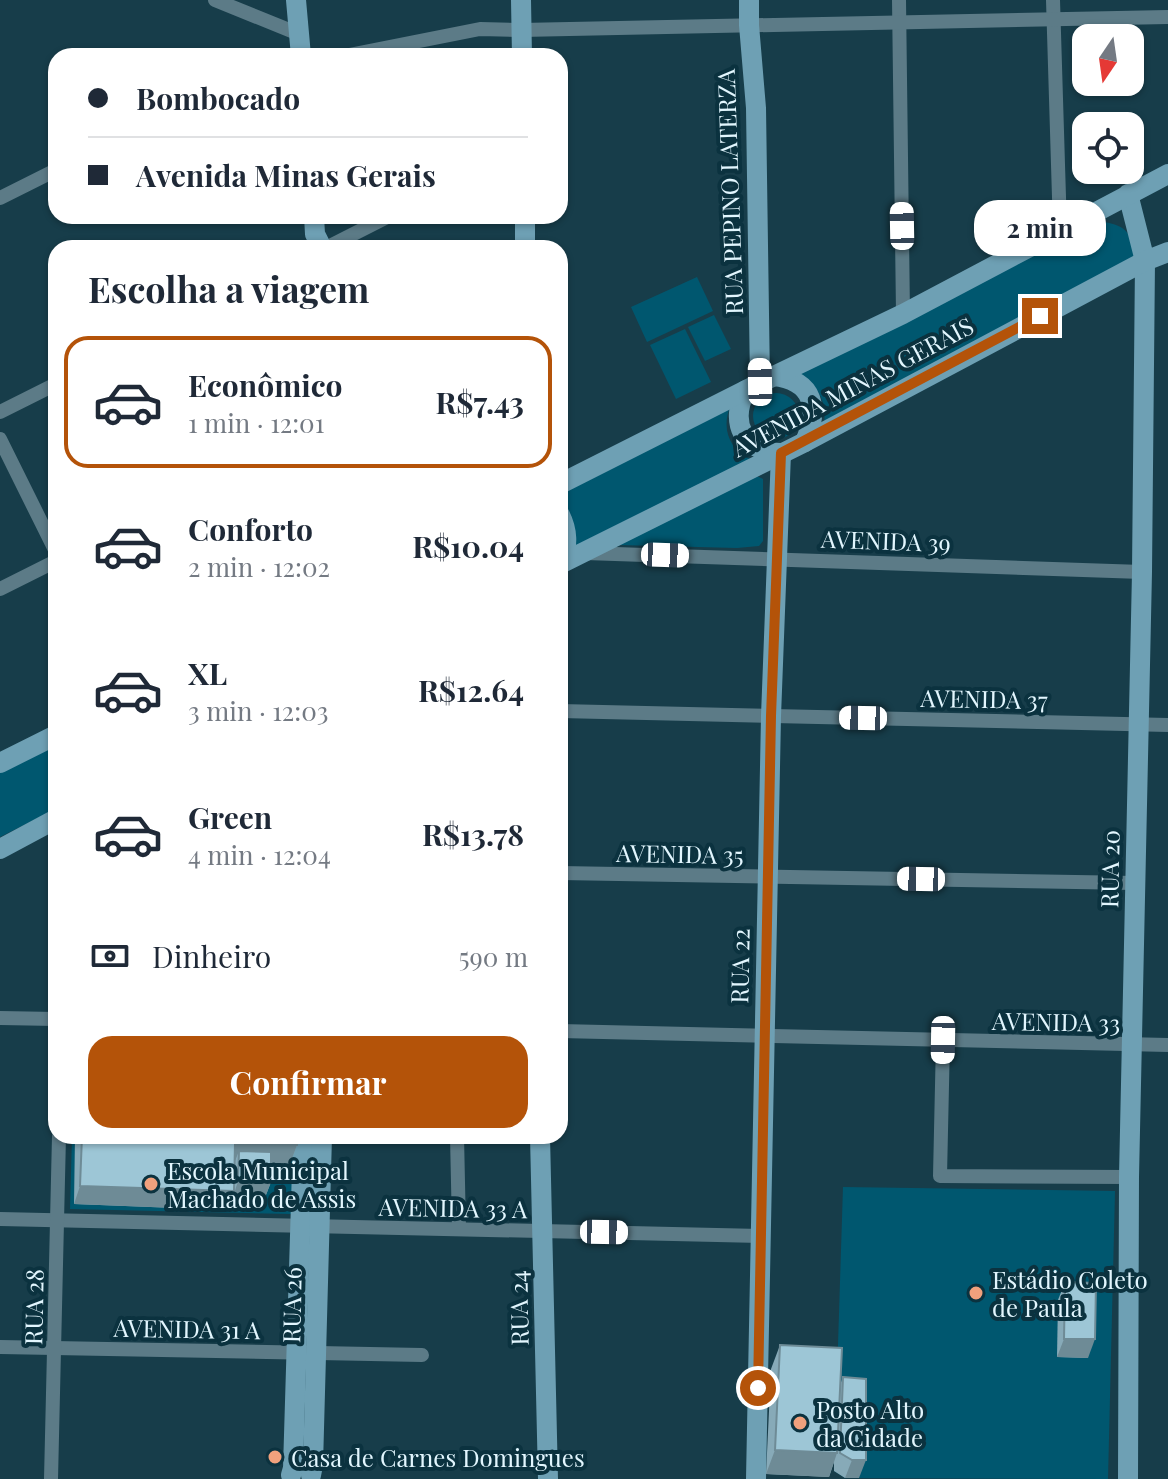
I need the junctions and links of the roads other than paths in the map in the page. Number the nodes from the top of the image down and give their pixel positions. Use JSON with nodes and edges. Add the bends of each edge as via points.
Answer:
{"nodes":[{"id":1,"x":215,"y":0,"type":"edge"},
{"id":2,"x":296,"y":0,"type":"edge"},
{"id":3,"x":521,"y":0,"type":"edge"},
{"id":4,"x":749,"y":0,"type":"edge"},
{"id":5,"x":899,"y":0,"type":"edge"},
{"id":6,"x":1053,"y":0,"type":"edge"},
{"id":7,"x":1168,"y":17,"type":"edge"},
{"id":8,"x":1054,"y":21,"type":"junction"},
{"id":9,"x":899,"y":22,"type":"junction"},
{"id":10,"x":749,"y":25,"type":"junction"},
{"id":11,"x":521,"y":30,"type":"junction"},
{"id":12,"x":299,"y":34,"type":"junction"},
{"id":13,"x":300,"y":48,"type":"edge"},
{"id":14,"x":384,"y":48,"type":"edge"},
{"id":15,"x":522,"y":48,"type":"edge"},
{"id":16,"x":48,"y":174,"type":"edge"},
{"id":17,"x":1168,"y":174,"type":"edge"},
{"id":18,"x":1128,"y":194,"type":"junction"},
{"id":19,"x":0,"y":198,"type":"edge"},
{"id":20,"x":373,"y":224,"type":"edge"},
{"id":21,"x":1060,"y":230,"type":"junction"},
{"id":22,"x":340,"y":240,"type":"edge"},
{"id":23,"x":1168,"y":252,"type":"edge"},
{"id":24,"x":1145,"y":261,"type":"junction"},
{"id":25,"x":903,"y":314,"type":"junction"},
{"id":26,"x":760,"y":383,"type":"junction"},
{"id":27,"x":48,"y":388,"type":"edge"},
{"id":28,"x":0,"y":412,"type":"edge"},
{"id":29,"x":0,"y":439,"type":"edge"},
{"id":30,"x":805,"y":442,"type":"junction"},
{"id":31,"x":781,"y":453,"type":"junction"},
{"id":32,"x":568,"y":480,"type":"edge"},
{"id":33,"x":48,"y":536,"type":"edge"},
{"id":34,"x":777,"y":558,"type":"junction"},
{"id":35,"x":568,"y":560,"type":"edge"},
{"id":36,"x":48,"y":565,"type":"edge"},
{"id":37,"x":1142,"y":572,"type":"junction"},
{"id":38,"x":0,"y":589,"type":"edge"},
{"id":39,"x":568,"y":711,"type":"edge"},
{"id":40,"x":771,"y":716,"type":"junction"},
{"id":41,"x":1139,"y":724,"type":"junction"},
{"id":42,"x":1168,"y":725,"type":"edge"},
{"id":43,"x":48,"y":739,"type":"edge"},
{"id":44,"x":0,"y":763,"type":"edge"},
{"id":45,"x":48,"y":823,"type":"edge"},
{"id":46,"x":0,"y":849,"type":"edge"},
{"id":47,"x":568,"y":873,"type":"edge"},
{"id":48,"x":768,"y":876,"type":"junction"},
{"id":49,"x":1135,"y":883,"type":"junction"},
{"id":50,"x":0,"y":1018,"type":"edge"},
{"id":51,"x":48,"y":1019,"type":"edge"},
{"id":52,"x":568,"y":1031,"type":"edge"},
{"id":53,"x":764,"y":1036,"type":"junction"},
{"id":54,"x":943,"y":1040,"type":"junction"},
{"id":55,"x":1132,"y":1044,"type":"junction"},
{"id":56,"x":1168,"y":1045,"type":"edge"},
{"id":57,"x":59,"y":1144,"type":"edge"},
{"id":58,"x":304,"y":1144,"type":"edge"},
{"id":59,"x":321,"y":1144,"type":"edge"},
{"id":60,"x":457,"y":1144,"type":"edge"},
{"id":61,"x":540,"y":1144,"type":"edge"},
{"id":62,"x":1129,"y":1177,"type":"junction"},
{"id":63,"x":0,"y":1219,"type":"edge"},
{"id":64,"x":57,"y":1220,"type":"junction"},
{"id":65,"x":310,"y":1226,"type":"junction"},
{"id":66,"x":459,"y":1229,"type":"junction"},
{"id":67,"x":542,"y":1231,"type":"junction"},
{"id":68,"x":761,"y":1236,"type":"junction"},
{"id":69,"x":0,"y":1347,"type":"edge"},
{"id":70,"x":54,"y":1348,"type":"junction"},
{"id":71,"x":306,"y":1352,"type":"junction"},
{"id":72,"x":422,"y":1355,"type":"dead end"},
{"id":73,"x":301,"y":1477,"type":"edge"},
{"id":74,"x":51,"y":1479,"type":"edge"},
{"id":75,"x":548,"y":1479,"type":"edge"},
{"id":76,"x":756,"y":1479,"type":"edge"},
{"id":77,"x":1128,"y":1479,"type":"edge"}],
"edges":[{"from":1,"to":12,"type":"street"},
{"from":2,"to":12,"type":"street"},
{"from":3,"to":11,"type":"street"},
{"from":4,"to":10,"type":"street","name":"RUA PEPINO LATERZA"},
{"from":5,"to":9,"type":"street"},
{"from":6,"to":8,"type":"street"},
{"from":7,"to":8,"type":"street"},
{"from":8,"to":9,"type":"street"},
{"from":8,"to":21,"type":"street"},
{"from":9,"to":10,"type":"street"},
{"from":9,"to":25,"type":"street"},
{"from":10,"to":11,"type":"street"},
{"from":10,"to":26,"type":"street","name":"RUA PEPINO LATERZA","via":[[756,108]]},
{"from":11,"to":14,"type":"street","via":[[480,29]]},
{"from":11,"to":15,"type":"street"},
{"from":12,"to":13,"type":"street"},
{"from":16,"to":19,"type":"street"},
{"from":17,"to":18,"type":"street","name":"AVENIDA MINAS GERAIS"},
{"from":18,"to":21,"type":"street","name":"AVENIDA MINAS GERAIS"},
{"from":18,"to":24,"type":"street","name":"RUA 20"},
{"from":20,"to":22,"type":"street"},
{"from":21,"to":25,"type":"street","name":"AVENIDA MINAS GERAIS"},
{"from":23,"to":24,"type":"street","name":"AVENIDA MINAS GERAIS"},
{"from":24,"to":30,"type":"street","name":"AVENIDA MINAS GERAIS"},
{"from":24,"to":37,"type":"street","name":"RUA 20"},
{"from":25,"to":26,"type":"street","name":"AVENIDA MINAS GERAIS"},
{"from":26,"to":30,"type":"street","via":[[783,377],[810,399],[812,425]]},
{"from":26,"to":31,"type":"street","via":[[739,407],[742,432],[760,450]]},
{"from":26,"to":32,"type":"street","name":"AVENIDA MINAS GERAIS"},
{"from":27,"to":28,"type":"street"},
{"from":29,"to":33,"type":"street"},
{"from":30,"to":31,"type":"street","name":"AVENIDA MINAS GERAIS"},
{"from":31,"to":34,"type":"street","name":"RUA 22"},
{"from":31,"to":35,"type":"street","name":"AVENIDA MINAS GERAIS"},
{"from":34,"to":35,"type":"street","name":"AVENIDA 39"},
{"from":34,"to":37,"type":"street","name":"AVENIDA 39"},
{"from":34,"to":40,"type":"street","name":"RUA 22"},
{"from":36,"to":38,"type":"street"},
{"from":37,"to":41,"type":"street","name":"RUA 20"},
{"from":39,"to":40,"type":"street","name":"AVENIDA 37"},
{"from":40,"to":41,"type":"street","name":"AVENIDA 37"},
{"from":40,"to":48,"type":"street","name":"RUA 22"},
{"from":41,"to":42,"type":"street","name":"AVENIDA 37"},
{"from":41,"to":49,"type":"street","name":"RUA 20"},
{"from":43,"to":44,"type":"street"},
{"from":45,"to":46,"type":"street"},
{"from":47,"to":48,"type":"street","name":"AVENIDA 35"},
{"from":48,"to":49,"type":"street","name":"AVENIDA 35"},
{"from":48,"to":53,"type":"street","name":"RUA 22"},
{"from":49,"to":55,"type":"street","name":"RUA 20"},
{"from":50,"to":51,"type":"street"},
{"from":52,"to":53,"type":"street","name":"AVENIDA 33"},
{"from":53,"to":54,"type":"street","name":"AVENIDA 33"},
{"from":53,"to":68,"type":"street","name":"RUA 22"},
{"from":54,"to":55,"type":"street","name":"AVENIDA 33"},
{"from":54,"to":62,"type":"street","via":[[940,1176]]},
{"from":55,"to":56,"type":"street","name":"AVENIDA 33"},
{"from":55,"to":62,"type":"street","name":"RUA 20"},
{"from":57,"to":64,"type":"street","name":"RUA 28"},
{"from":58,"to":65,"type":"street","name":"RUA 26"},
{"from":59,"to":65,"type":"street","name":"RUA 26"},
{"from":60,"to":66,"type":"street"},
{"from":61,"to":67,"type":"street","name":"RUA 24"},
{"from":62,"to":77,"type":"street","name":"RUA 20"},
{"from":63,"to":64,"type":"street","name":"AVENIDA 33 A"},
{"from":64,"to":65,"type":"street","name":"AVENIDA 33 A"},
{"from":64,"to":70,"type":"street","name":"RUA 28"},
{"from":65,"to":66,"type":"street","name":"AVENIDA 33 A"},
{"from":65,"to":71,"type":"street","name":"RUA 26"},
{"from":66,"to":67,"type":"street","name":"AVENIDA 33 A"},
{"from":67,"to":68,"type":"street","name":"AVENIDA 33 A"},
{"from":67,"to":75,"type":"street","name":"RUA 24"},
{"from":68,"to":76,"type":"street","name":"RUA 22"},
{"from":69,"to":70,"type":"street","name":"AVENIDA 31 A"},
{"from":70,"to":71,"type":"street","name":"AVENIDA 31 A"},
{"from":70,"to":74,"type":"street","name":"RUA 28"},
{"from":71,"to":72,"type":"street","name":"AVENIDA 31 A"},
{"from":71,"to":73,"type":"street","name":"RUA 26","via":[[313,1465]]}]}
